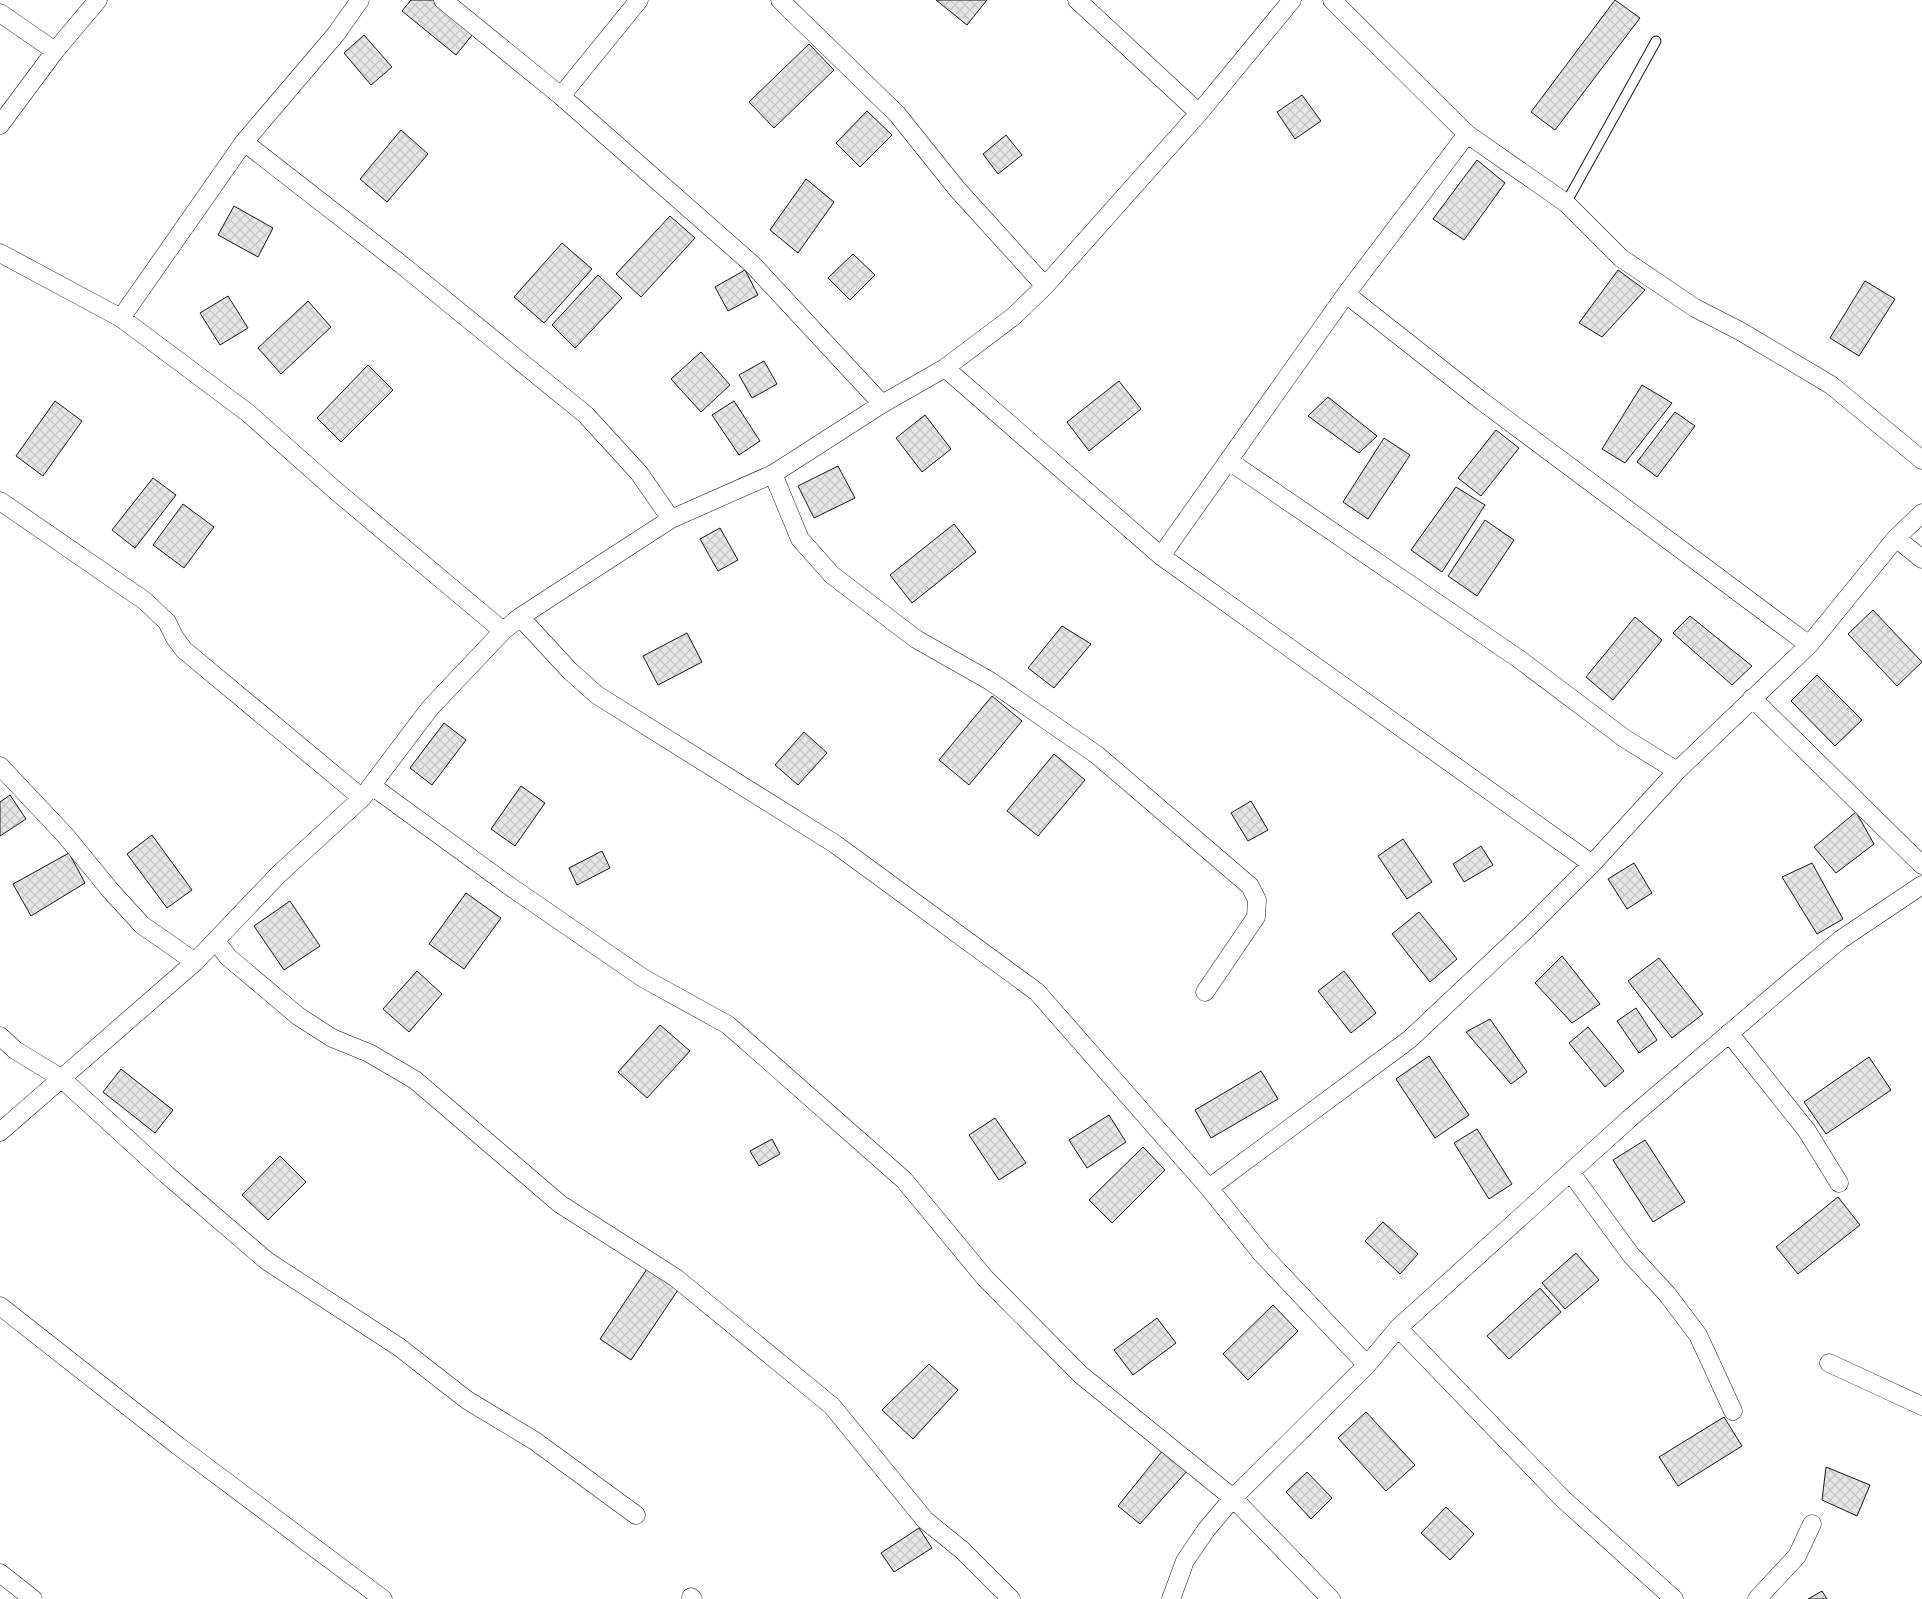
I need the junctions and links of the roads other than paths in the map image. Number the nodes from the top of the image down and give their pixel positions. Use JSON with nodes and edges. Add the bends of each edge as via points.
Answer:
{"nodes":[{"id":1,"x":98,"y":0,"type":"edge"},
{"id":2,"x":360,"y":0,"type":"edge"},
{"id":3,"x":443,"y":0,"type":"edge"},
{"id":4,"x":639,"y":0,"type":"edge"},
{"id":5,"x":780,"y":0,"type":"edge"},
{"id":6,"x":1077,"y":0,"type":"edge"},
{"id":7,"x":1292,"y":0,"type":"edge"},
{"id":8,"x":1332,"y":0,"type":"edge"},
{"id":9,"x":0,"y":13,"type":"edge"},
{"id":10,"x":1656,"y":41,"type":"dead end"},
{"id":11,"x":55,"y":51,"type":"junction"},
{"id":12,"x":561,"y":96,"type":"junction"},
{"id":13,"x":1199,"y":113,"type":"junction"},
{"id":14,"x":0,"y":125,"type":"edge"},
{"id":15,"x":1467,"y":134,"type":"junction"},
{"id":16,"x":244,"y":142,"type":"junction"},
{"id":17,"x":1566,"y":203,"type":"junction"},
{"id":18,"x":0,"y":253,"type":"edge"},
{"id":19,"x":1045,"y":286,"type":"junction"},
{"id":20,"x":1346,"y":294,"type":"junction"},
{"id":21,"x":121,"y":318,"type":"junction"},
{"id":22,"x":944,"y":368,"type":"junction"},
{"id":23,"x":882,"y":404,"type":"junction"},
{"id":24,"x":1922,"y":460,"type":"edge"},
{"id":25,"x":1229,"y":461,"type":"junction"},
{"id":26,"x":773,"y":474,"type":"junction"},
{"id":27,"x":0,"y":501,"type":"edge"},
{"id":28,"x":1922,"y":514,"type":"edge"},
{"id":29,"x":671,"y":519,"type":"junction"},
{"id":30,"x":1896,"y":538,"type":"junction"},
{"id":31,"x":1161,"y":556,"type":"junction"},
{"id":32,"x":1922,"y":559,"type":"edge"},
{"id":33,"x":520,"y":616,"type":"junction"},
{"id":34,"x":503,"y":631,"type":"junction"},
{"id":35,"x":1809,"y":645,"type":"junction"},
{"id":36,"x":1752,"y":698,"type":"junction"},
{"id":37,"x":0,"y":766,"type":"edge"},
{"id":38,"x":1677,"y":771,"type":"junction"},
{"id":39,"x":367,"y":792,"type":"junction"},
{"id":40,"x":1592,"y":864,"type":"junction"},
{"id":41,"x":1922,"y":865,"type":"edge"},
{"id":42,"x":1922,"y":885,"type":"edge"},
{"id":43,"x":216,"y":941,"type":"junction"},
{"id":44,"x":195,"y":962,"type":"junction"},
{"id":45,"x":1205,"y":992,"type":"dead end"},
{"id":46,"x":1729,"y":1033,"type":"junction"},
{"id":47,"x":0,"y":1036,"type":"edge"},
{"id":48,"x":61,"y":1078,"type":"junction"},
{"id":49,"x":0,"y":1132,"type":"edge"},
{"id":50,"x":1571,"y":1173,"type":"junction"},
{"id":51,"x":1839,"y":1183,"type":"dead end"},
{"id":52,"x":1209,"y":1188,"type":"junction"},
{"id":53,"x":0,"y":1306,"type":"edge"},
{"id":54,"x":1398,"y":1328,"type":"junction"},
{"id":55,"x":1829,"y":1363,"type":"dead end"},
{"id":56,"x":1367,"y":1365,"type":"junction"},
{"id":57,"x":1922,"y":1406,"type":"edge"},
{"id":58,"x":1734,"y":1411,"type":"dead end"},
{"id":59,"x":1233,"y":1498,"type":"junction"},
{"id":60,"x":636,"y":1515,"type":"dead end"},
{"id":61,"x":1812,"y":1524,"type":"dead end"},
{"id":62,"x":0,"y":1573,"type":"edge"},
{"id":63,"x":33,"y":1599,"type":"edge"},
{"id":64,"x":383,"y":1599,"type":"edge"},
{"id":65,"x":1011,"y":1599,"type":"edge"},
{"id":66,"x":1171,"y":1599,"type":"edge"},
{"id":67,"x":1331,"y":1599,"type":"edge"},
{"id":68,"x":1674,"y":1599,"type":"edge"},
{"id":69,"x":1757,"y":1599,"type":"edge"}],
"edges":[{"from":1,"to":11,"type":"street"},
{"from":2,"to":16,"type":"street","via":[[336,34]]},
{"from":3,"to":12,"type":"street"},
{"from":4,"to":12,"type":"street"},
{"from":5,"to":19,"type":"street","via":[[897,114],[957,189]]},
{"from":6,"to":13,"type":"street"},
{"from":7,"to":13,"type":"street"},
{"from":8,"to":15,"type":"street"},
{"from":9,"to":11,"type":"street"},
{"from":10,"to":17,"type":"lane"},
{"from":11,"to":14,"type":"street"},
{"from":12,"to":23,"type":"street","via":[[752,264]]},
{"from":13,"to":19,"type":"street"},
{"from":15,"to":17,"type":"street"},
{"from":15,"to":20,"type":"street"},
{"from":16,"to":21,"type":"street"},
{"from":16,"to":29,"type":"street","via":[[586,415],[639,473]]},
{"from":17,"to":24,"type":"street","via":[[1621,258],[1695,308],[1831,385]]},
{"from":18,"to":21,"type":"street"},
{"from":19,"to":22,"type":"street","via":[[1014,316]]},
{"from":20,"to":25,"type":"street"},
{"from":20,"to":35,"type":"street","via":[[1483,402]]},
{"from":21,"to":34,"type":"street","via":[[248,413]]},
{"from":22,"to":23,"type":"street"},
{"from":22,"to":31,"type":"street"},
{"from":23,"to":26,"type":"street"},
{"from":25,"to":31,"type":"street"},
{"from":25,"to":38,"type":"street","via":[[1519,659],[1624,738]]},
{"from":26,"to":29,"type":"street"},
{"from":26,"to":45,"type":"street","via":[[800,539],[832,575],[916,639],[990,681],[1097,755],[1250,886],[1257,900],[1256,917]]},
{"from":27,"to":39,"type":"street","via":[[145,601],[168,622],[184,650]]},
{"from":28,"to":30,"type":"street"},
{"from":29,"to":33,"type":"street"},
{"from":30,"to":32,"type":"street"},
{"from":30,"to":35,"type":"street"},
{"from":31,"to":40,"type":"street"},
{"from":33,"to":34,"type":"street"},
{"from":33,"to":52,"type":"street","via":[[570,671],[597,695],[835,844],[1036,992]]},
{"from":34,"to":39,"type":"street","via":[[430,708]]},
{"from":35,"to":36,"type":"street"},
{"from":36,"to":38,"type":"street"},
{"from":36,"to":41,"type":"street"},
{"from":37,"to":44,"type":"street","via":[[65,835],[142,925]]},
{"from":38,"to":40,"type":"street"},
{"from":39,"to":43,"type":"street","via":[[279,874]]},
{"from":39,"to":59,"type":"street","via":[[643,978],[728,1025],[904,1180],[985,1278],[1081,1375]]},
{"from":40,"to":52,"type":"street","via":[[1410,1039]]},
{"from":42,"to":46,"type":"street","via":[[1840,940]]},
{"from":43,"to":44,"type":"street"},
{"from":43,"to":65,"type":"street","via":[[228,956],[298,1016],[332,1038],[386,1061],[415,1080],[560,1204],[676,1278],[832,1406],[925,1520],[962,1550]]},
{"from":44,"to":48,"type":"street"},
{"from":46,"to":50,"type":"street"},
{"from":46,"to":51,"type":"street","via":[[1807,1131]]},
{"from":47,"to":48,"type":"street","via":[[15,1050]]},
{"from":48,"to":49,"type":"street"},
{"from":48,"to":60,"type":"street","via":[[267,1261],[399,1347],[467,1400],[535,1441]]},
{"from":50,"to":54,"type":"street"},
{"from":50,"to":58,"type":"street","via":[[1631,1255],[1667,1294],[1698,1335]]},
{"from":52,"to":56,"type":"street","via":[[1262,1254]]},
{"from":53,"to":64,"type":"street","via":[[176,1445]]},
{"from":54,"to":56,"type":"street"},
{"from":54,"to":68,"type":"street","via":[[1563,1499]]},
{"from":55,"to":57,"type":"street"},
{"from":56,"to":59,"type":"street"},
{"from":59,"to":66,"type":"street","via":[[1191,1548]]},
{"from":59,"to":67,"type":"street"},
{"from":61,"to":69,"type":"street","via":[[1797,1556]]},
{"from":62,"to":63,"type":"street"}]}
